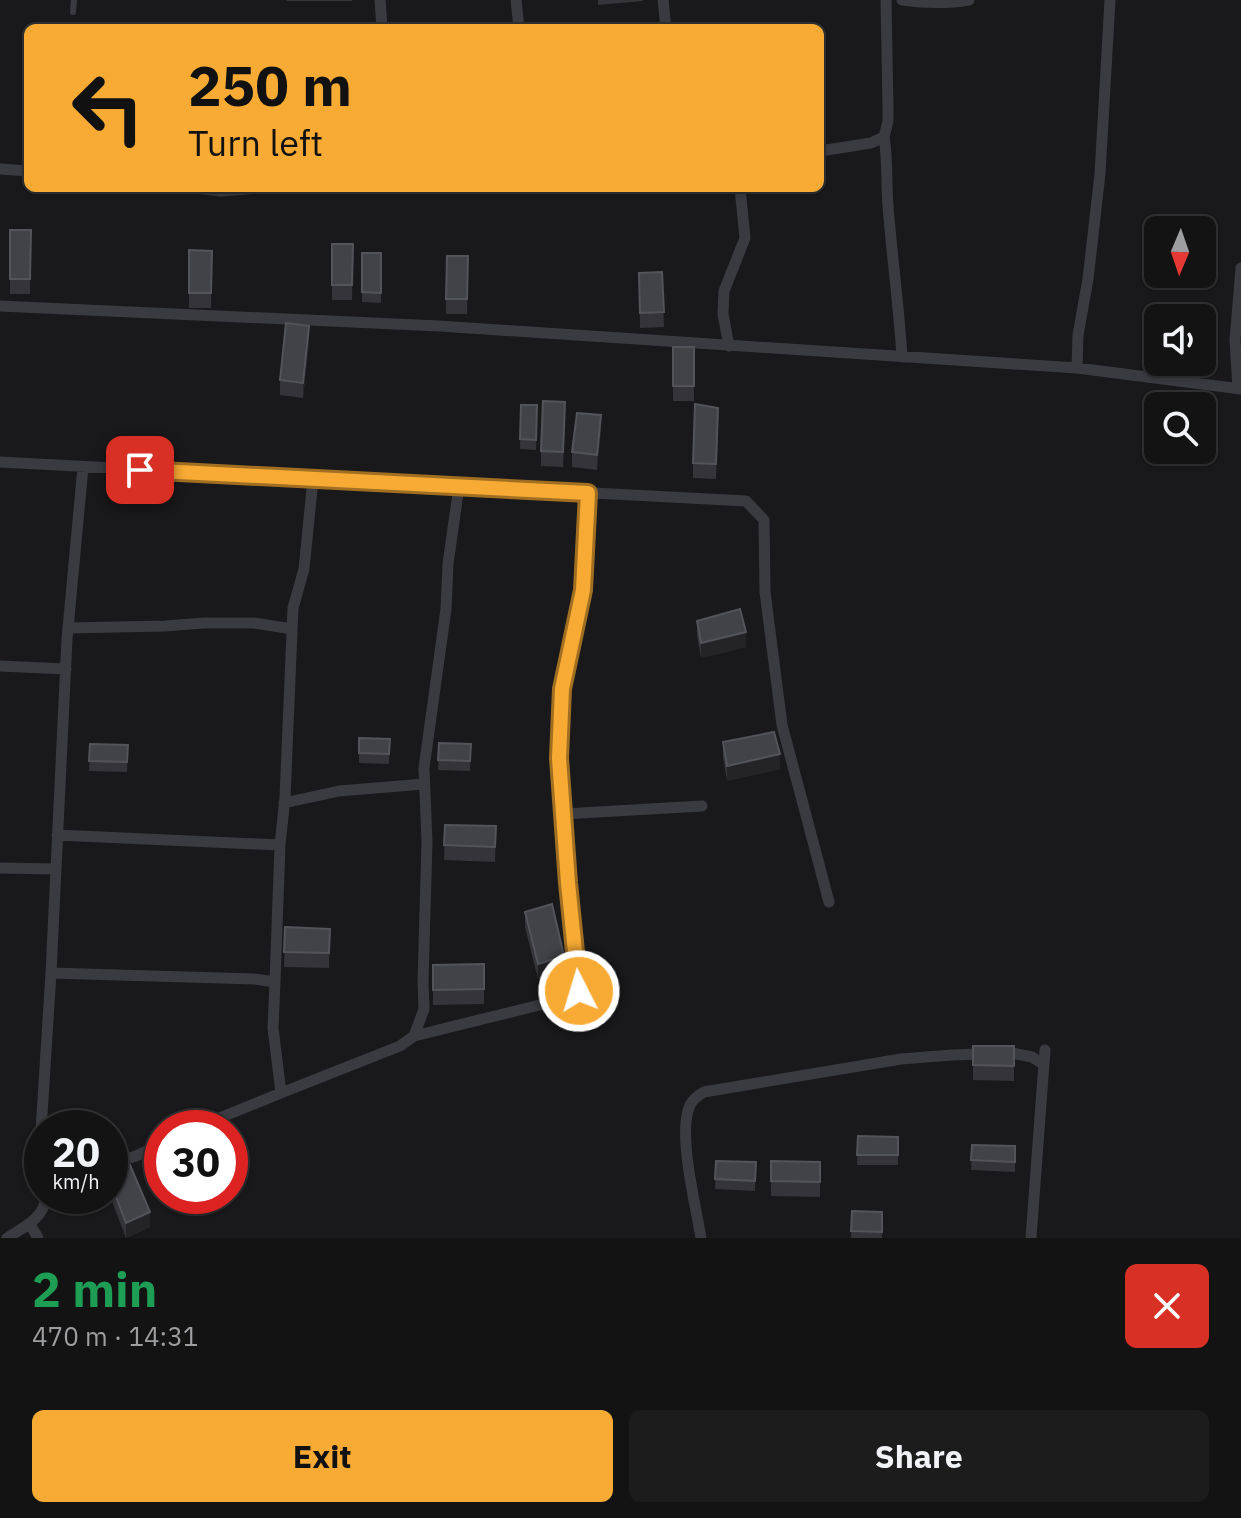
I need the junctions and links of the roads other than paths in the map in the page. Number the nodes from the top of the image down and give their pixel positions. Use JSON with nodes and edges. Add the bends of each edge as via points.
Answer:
{"nodes":[{"id":1,"x":74,"y":0,"type":"edge"},
{"id":2,"x":380,"y":0,"type":"edge"},
{"id":3,"x":516,"y":0,"type":"edge"},
{"id":4,"x":663,"y":0,"type":"edge"},
{"id":5,"x":886,"y":0,"type":"edge"},
{"id":6,"x":902,"y":0,"type":"edge"},
{"id":7,"x":969,"y":0,"type":"edge"},
{"id":8,"x":1110,"y":0,"type":"edge"},
{"id":9,"x":73,"y":12,"type":"dead end"},
{"id":10,"x":382,"y":24,"type":"edge"},
{"id":11,"x":519,"y":24,"type":"edge"},
{"id":12,"x":666,"y":24,"type":"edge"},
{"id":13,"x":884,"y":137,"type":"junction"},
{"id":14,"x":824,"y":150,"type":"edge"},
{"id":15,"x":0,"y":169,"type":"edge"},
{"id":16,"x":24,"y":171,"type":"edge"},
{"id":17,"x":740,"y":192,"type":"edge"},
{"id":18,"x":1241,"y":268,"type":"edge"},
{"id":19,"x":0,"y":306,"type":"edge"},
{"id":20,"x":729,"y":346,"type":"junction"},
{"id":21,"x":902,"y":357,"type":"junction"},
{"id":22,"x":1077,"y":368,"type":"junction"},
{"id":23,"x":1239,"y":389,"type":"edge"},
{"id":24,"x":0,"y":462,"type":"edge"},
{"id":25,"x":83,"y":467,"type":"junction"},
{"id":26,"x":313,"y":479,"type":"junction"},
{"id":27,"x":459,"y":486,"type":"junction"},
{"id":28,"x":588,"y":493,"type":"junction"},
{"id":29,"x":68,"y":628,"type":"junction"},
{"id":30,"x":292,"y":629,"type":"junction"},
{"id":31,"x":0,"y":666,"type":"edge"},
{"id":32,"x":66,"y":669,"type":"junction"},
{"id":33,"x":424,"y":784,"type":"junction"},
{"id":34,"x":284,"y":803,"type":"junction"},
{"id":35,"x":702,"y":806,"type":"dead end"},
{"id":36,"x":563,"y":814,"type":"junction"},
{"id":37,"x":57,"y":835,"type":"junction"},
{"id":38,"x":280,"y":845,"type":"junction"},
{"id":39,"x":0,"y":868,"type":"edge"},
{"id":40,"x":55,"y":869,"type":"junction"},
{"id":41,"x":829,"y":902,"type":"dead end"},
{"id":42,"x":51,"y":973,"type":"junction"},
{"id":43,"x":275,"y":982,"type":"junction"},
{"id":44,"x":414,"y":1036,"type":"junction"},
{"id":45,"x":1045,"y":1050,"type":"dead end"},
{"id":46,"x":1044,"y":1065,"type":"junction"},
{"id":47,"x":281,"y":1093,"type":"junction"},
{"id":48,"x":42,"y":1110,"type":"edge"},
{"id":49,"x":239,"y":1110,"type":"edge"},
{"id":50,"x":40,"y":1214,"type":"edge"},
{"id":51,"x":30,"y":1224,"type":"junction"},
{"id":52,"x":7,"y":1238,"type":"edge"},
{"id":53,"x":38,"y":1238,"type":"edge"},
{"id":54,"x":701,"y":1238,"type":"edge"},
{"id":55,"x":1031,"y":1238,"type":"edge"}],
"edges":[{"from":1,"to":9,"type":"lane"},
{"from":2,"to":10,"type":"street"},
{"from":3,"to":11,"type":"street"},
{"from":4,"to":12,"type":"street"},
{"from":5,"to":13,"type":"street"},
{"from":6,"to":7,"type":"street"},
{"from":8,"to":22,"type":"street","via":[[1100,174]]},
{"from":13,"to":14,"type":"street"},
{"from":13,"to":21,"type":"street"},
{"from":15,"to":16,"type":"street"},
{"from":17,"to":20,"type":"street","via":[[745,238],[724,291]]},
{"from":18,"to":23,"type":"street","via":[[1235,340]]},
{"from":19,"to":20,"type":"street","via":[[439,326]]},
{"from":20,"to":21,"type":"street"},
{"from":21,"to":22,"type":"street"},
{"from":22,"to":23,"type":"street"},
{"from":24,"to":25,"type":"street"},
{"from":25,"to":26,"type":"street"},
{"from":25,"to":29,"type":"street"},
{"from":26,"to":27,"type":"street"},
{"from":26,"to":30,"type":"street"},
{"from":27,"to":28,"type":"street"},
{"from":27,"to":33,"type":"street"},
{"from":28,"to":36,"type":"street","via":[[583,590],[562,689]]},
{"from":28,"to":41,"type":"street","via":[[746,501],[764,520],[765,592],[782,725]]},
{"from":29,"to":30,"type":"street","via":[[254,623]]},
{"from":29,"to":32,"type":"street"},
{"from":30,"to":34,"type":"street"},
{"from":31,"to":32,"type":"street"},
{"from":32,"to":37,"type":"street"},
{"from":33,"to":34,"type":"street","via":[[339,791]]},
{"from":33,"to":44,"type":"street","via":[[424,1009]]},
{"from":34,"to":38,"type":"street"},
{"from":35,"to":36,"type":"street"},
{"from":36,"to":44,"type":"street","via":[[579,991]]},
{"from":37,"to":38,"type":"street"},
{"from":37,"to":40,"type":"street"},
{"from":38,"to":43,"type":"street"},
{"from":39,"to":40,"type":"street"},
{"from":40,"to":42,"type":"street"},
{"from":42,"to":43,"type":"street"},
{"from":42,"to":48,"type":"street"},
{"from":43,"to":47,"type":"street","via":[[273,1028]]},
{"from":44,"to":47,"type":"street"},
{"from":45,"to":46,"type":"street"},
{"from":46,"to":54,"type":"street","via":[[1012,1053],[901,1059],[704,1092],[688,1109],[686,1132]]},
{"from":46,"to":55,"type":"street"},
{"from":47,"to":49,"type":"street"},
{"from":50,"to":51,"type":"street"},
{"from":51,"to":52,"type":"street"},
{"from":51,"to":53,"type":"street"}]}
